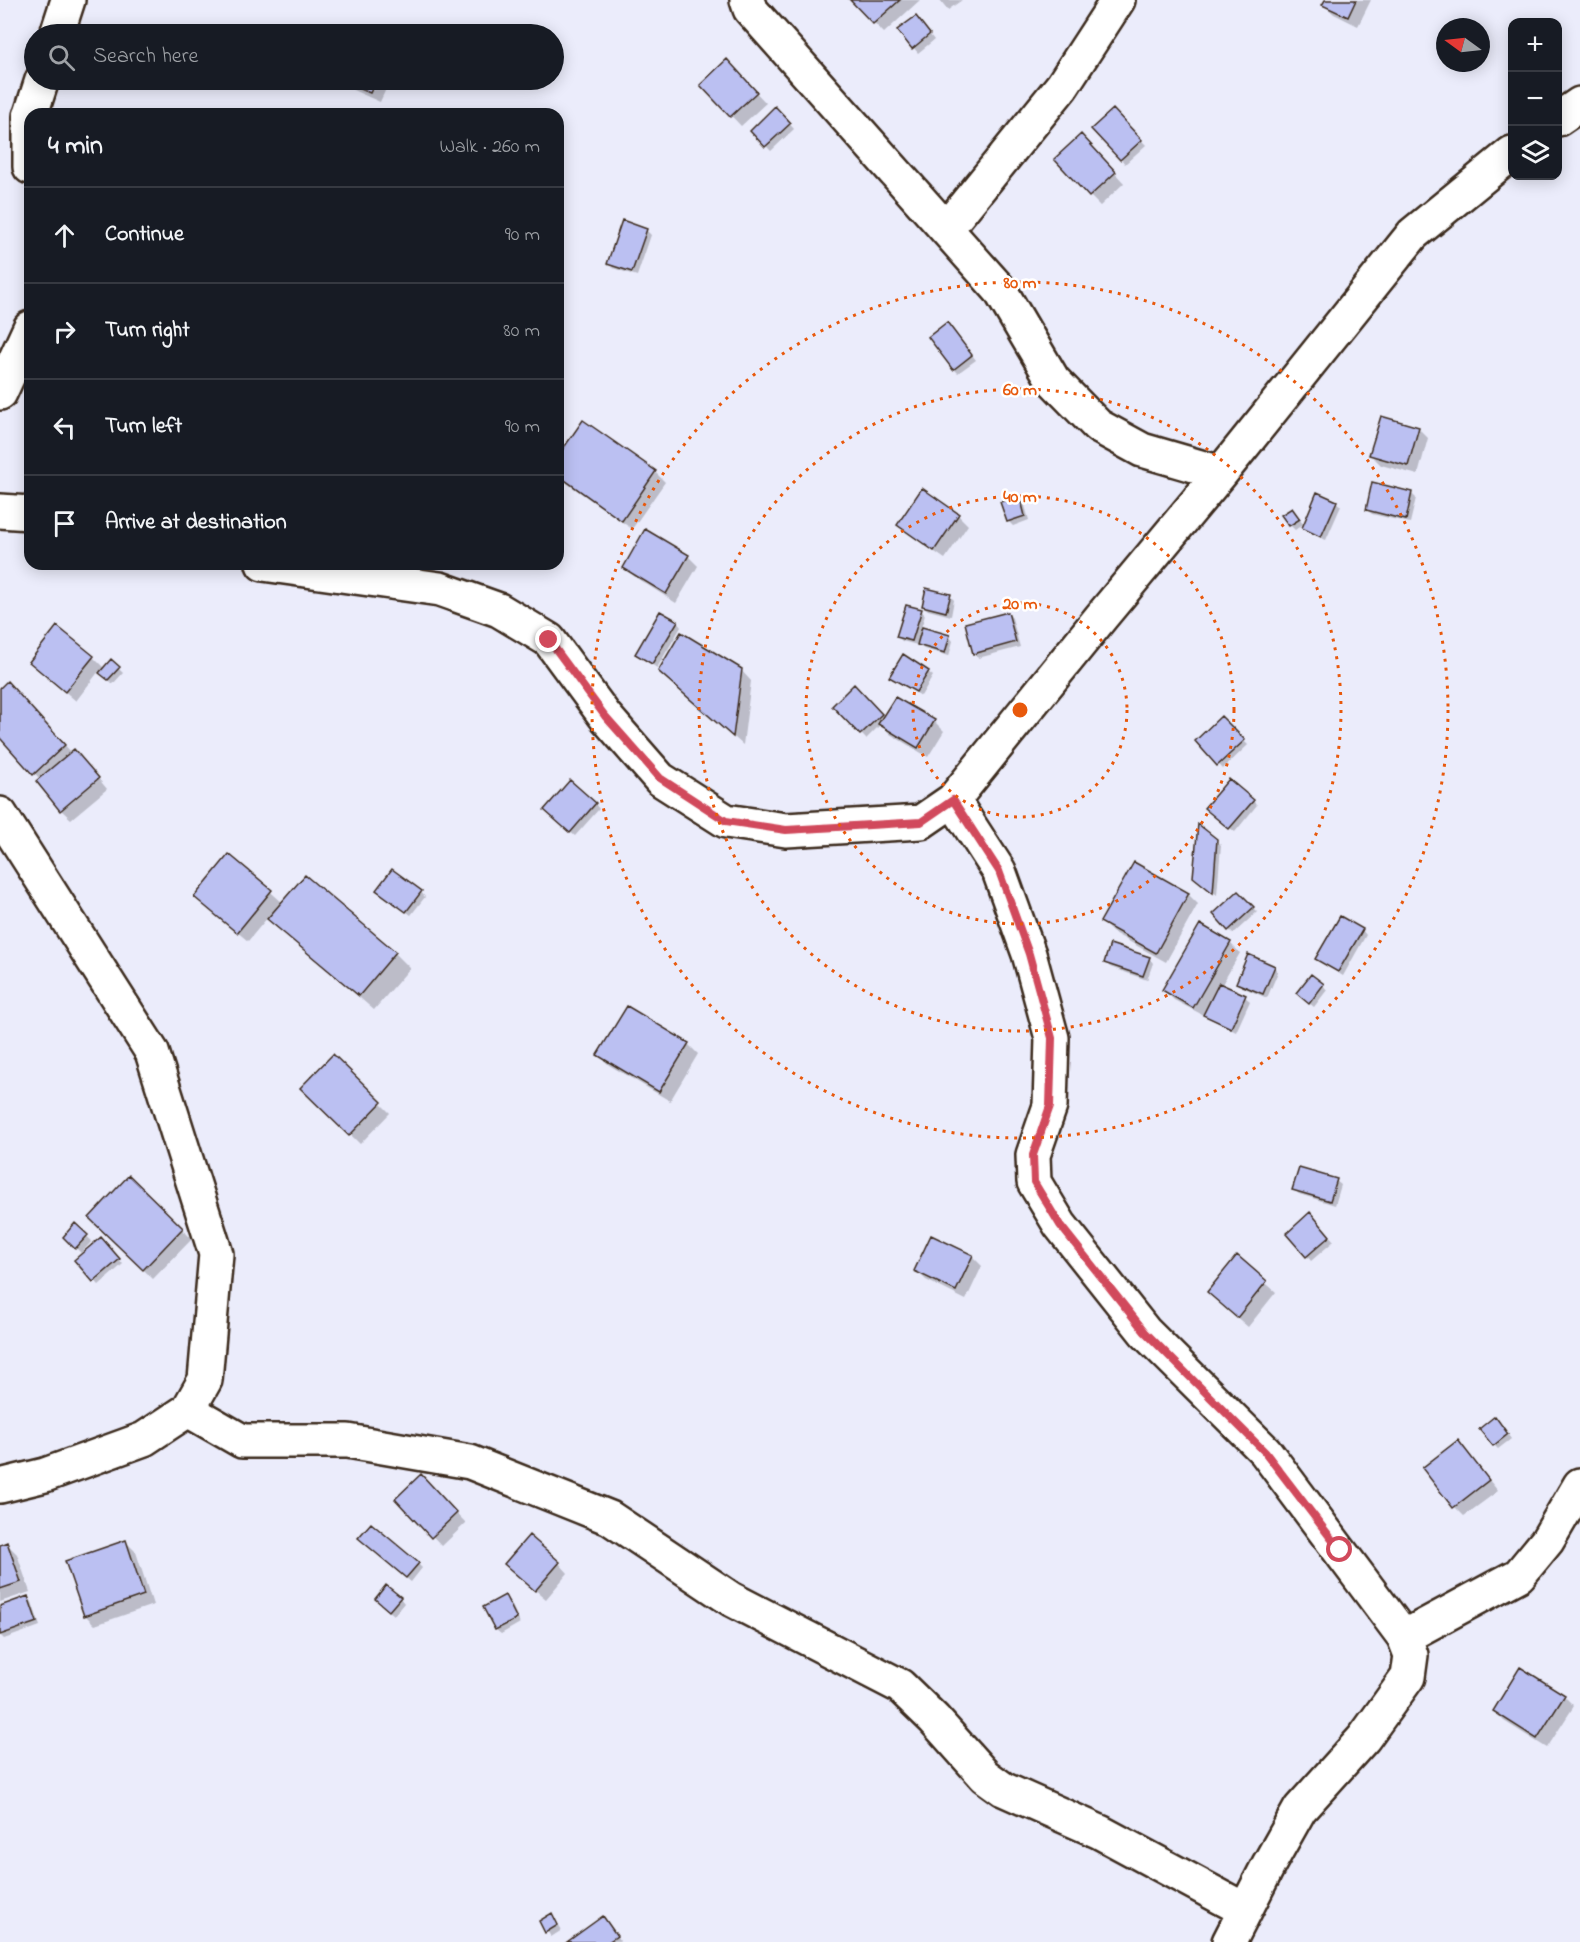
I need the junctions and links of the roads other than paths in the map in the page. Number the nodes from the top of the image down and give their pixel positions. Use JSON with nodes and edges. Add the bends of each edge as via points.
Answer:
{"nodes":[{"id":1,"x":68,"y":0,"type":"edge"},
{"id":2,"x":747,"y":0,"type":"edge"},
{"id":3,"x":1118,"y":0,"type":"edge"},
{"id":4,"x":60,"y":24,"type":"edge"},
{"id":5,"x":39,"y":90,"type":"edge"},
{"id":6,"x":1580,"y":104,"type":"edge"},
{"id":7,"x":32,"y":108,"type":"edge"},
{"id":8,"x":1562,"y":116,"type":"edge"},
{"id":9,"x":1508,"y":156,"type":"edge"},
{"id":10,"x":946,"y":229,"type":"junction"},
{"id":11,"x":24,"y":341,"type":"edge"},
{"id":12,"x":0,"y":393,"type":"edge"},
{"id":13,"x":1221,"y":473,"type":"junction"},
{"id":14,"x":0,"y":511,"type":"edge"},
{"id":15,"x":24,"y":513,"type":"edge"},
{"id":16,"x":305,"y":570,"type":"edge"},
{"id":17,"x":953,"y":800,"type":"junction"},
{"id":18,"x":0,"y":814,"type":"edge"},
{"id":19,"x":188,"y":1410,"type":"junction"},
{"id":20,"x":1580,"y":1485,"type":"edge"},
{"id":21,"x":0,"y":1486,"type":"edge"},
{"id":22,"x":1404,"y":1637,"type":"junction"},
{"id":23,"x":1245,"y":1910,"type":"junction"},
{"id":24,"x":1229,"y":1942,"type":"edge"}],
"edges":[{"from":1,"to":4,"type":"street"},
{"from":2,"to":10,"type":"street","via":[[750,9]]},
{"from":3,"to":10,"type":"street","via":[[1062,86]]},
{"from":5,"to":7,"type":"street"},
{"from":6,"to":8,"type":"street"},
{"from":9,"to":13,"type":"street","via":[[1413,234]]},
{"from":10,"to":13,"type":"street","via":[[1000,290],[1053,380],[1098,426],[1142,450]]},
{"from":11,"to":12,"type":"street"},
{"from":13,"to":17,"type":"street"},
{"from":14,"to":15,"type":"street"},
{"from":16,"to":17,"type":"street","via":[[440,589],[500,610],[549,640],[605,716],[660,778],[726,821],[786,830],[921,822]]},
{"from":17,"to":22,"type":"street","via":[[999,871],[1029,954],[1052,1038],[1050,1106],[1033,1155],[1034,1182],[1060,1225],[1145,1332],[1265,1452]]},
{"from":18,"to":19,"type":"street","via":[[152,1052],[216,1254],[205,1380]]},
{"from":19,"to":21,"type":"street","via":[[144,1439],[45,1475]]},
{"from":19,"to":23,"type":"street","via":[[242,1441],[348,1441],[470,1462],[610,1518],[731,1599],[900,1686],[985,1776],[1003,1789],[1100,1832]]},
{"from":20,"to":22,"type":"street","via":[[1547,1541],[1519,1575]]},
{"from":22,"to":23,"type":"street","via":[[1411,1655],[1408,1677],[1364,1737],[1300,1809]]},
{"from":23,"to":24,"type":"street"}]}
